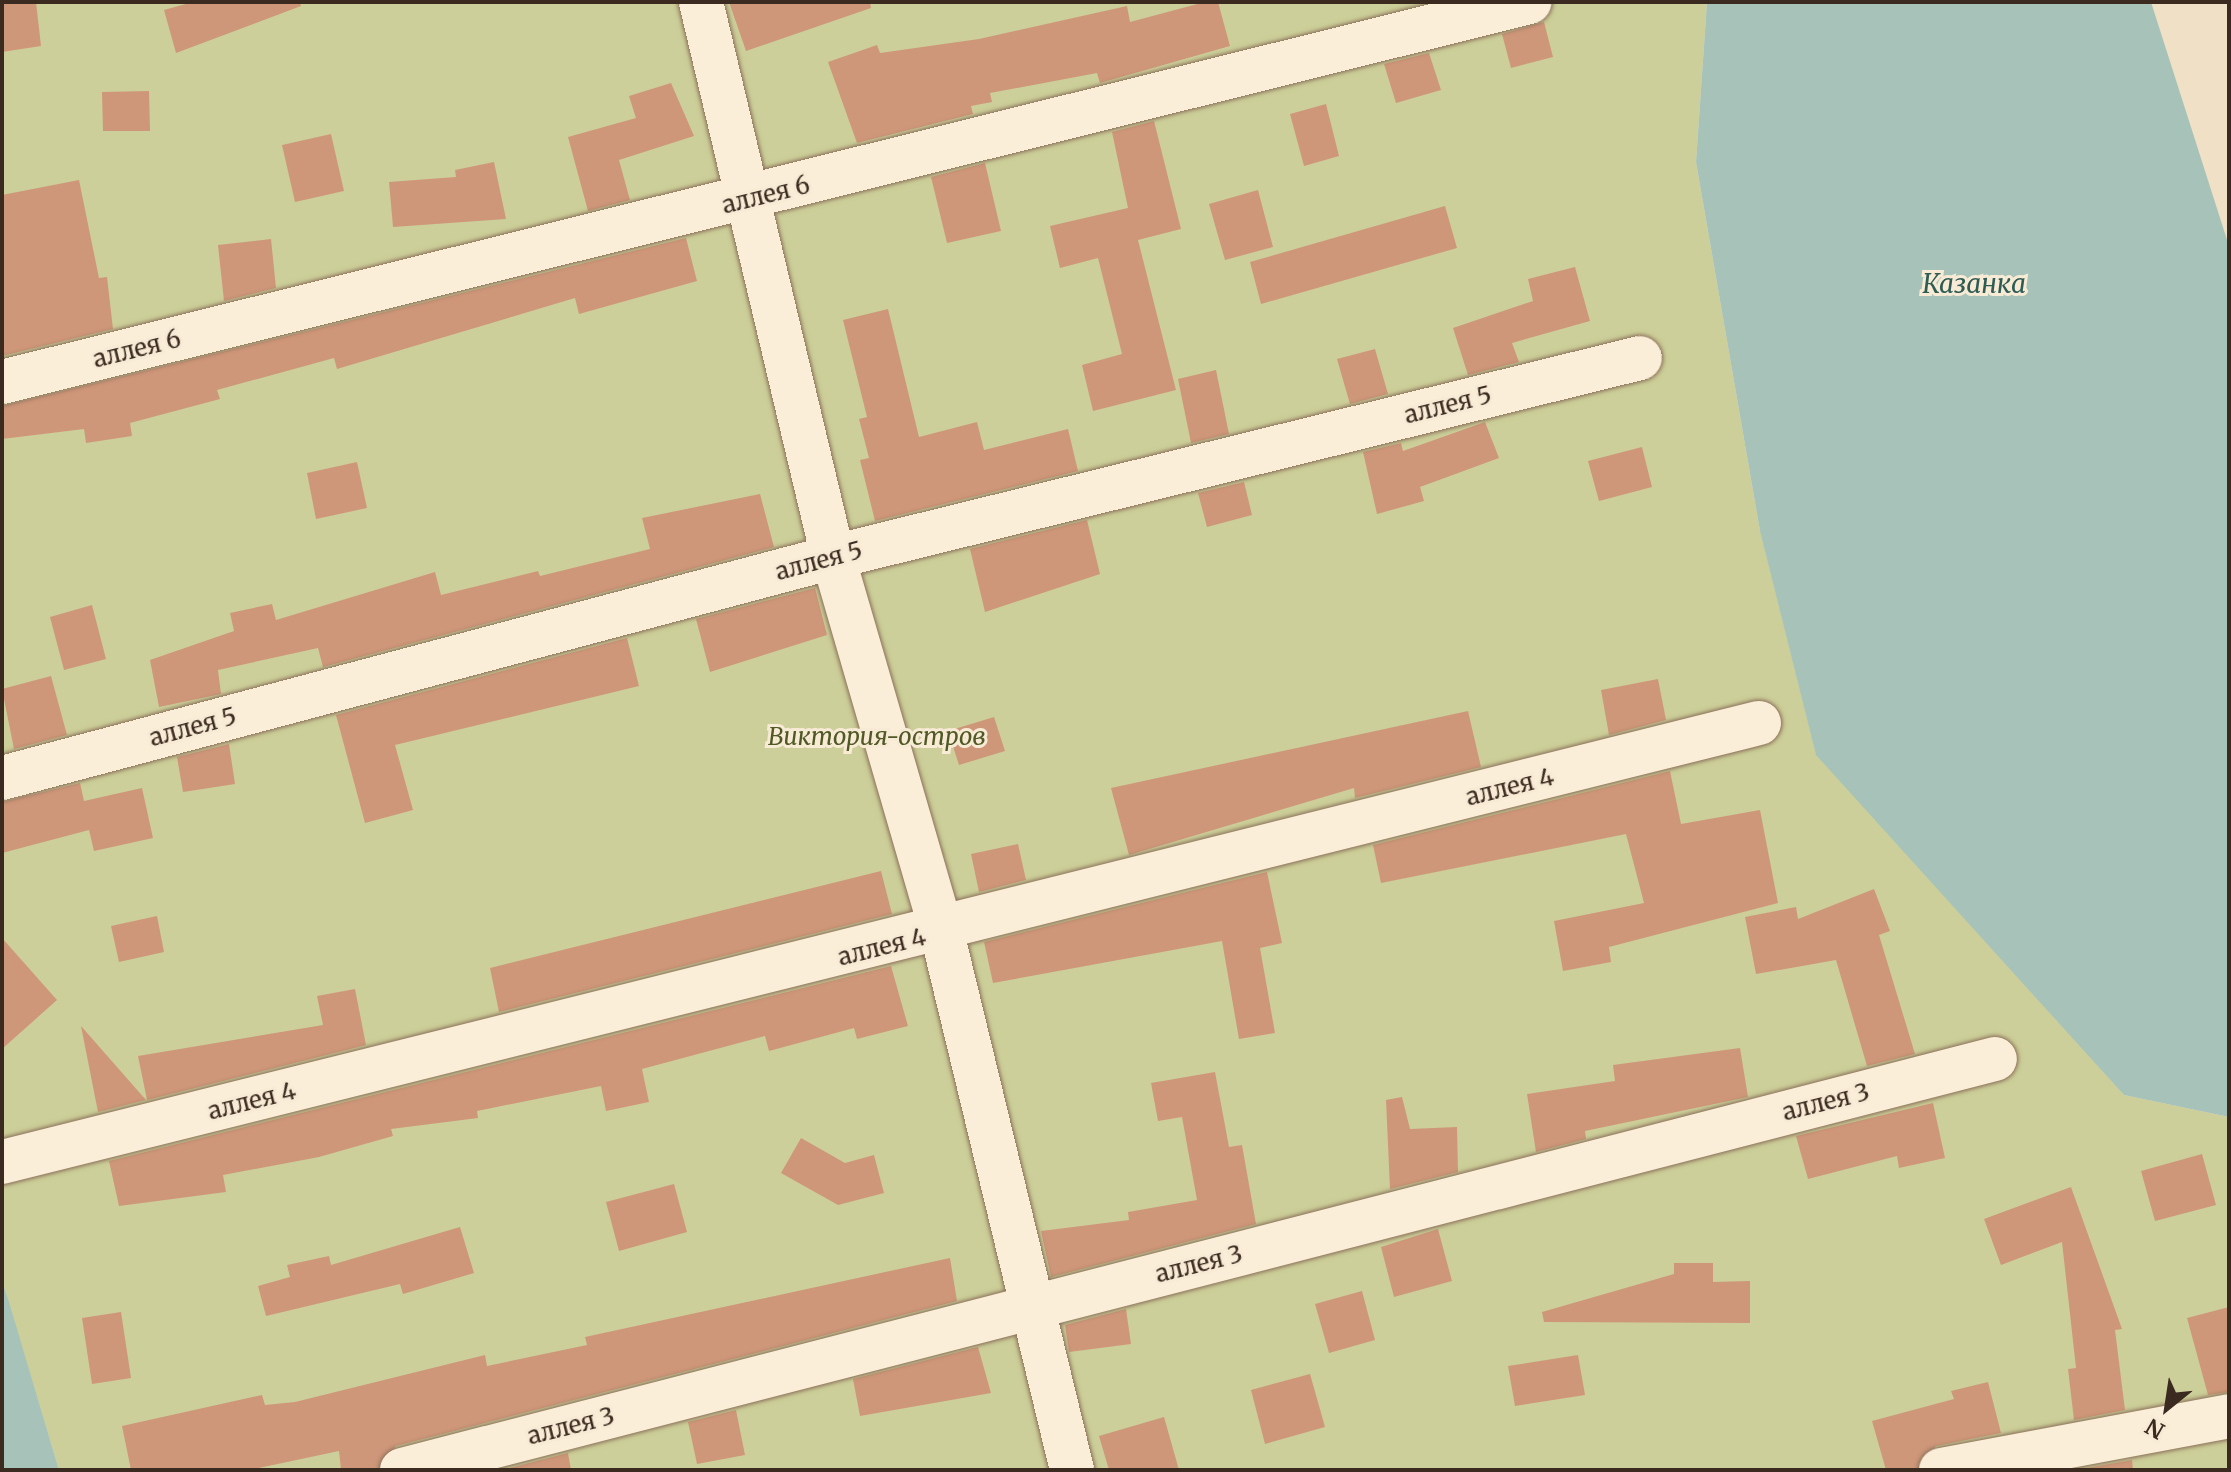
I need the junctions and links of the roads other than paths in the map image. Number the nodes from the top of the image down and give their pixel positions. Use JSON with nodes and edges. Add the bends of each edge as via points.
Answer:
{"nodes":[{"id":1,"x":701,"y":2,"type":"edge"},
{"id":2,"x":1529,"y":2,"type":"edge"},
{"id":3,"x":746,"y":200,"type":"junction"},
{"id":4,"x":1640,"y":358,"type":"dead end"},
{"id":5,"x":2,"y":382,"type":"edge"},
{"id":6,"x":833,"y":557,"type":"junction"},
{"id":7,"x":1759,"y":723,"type":"dead end"},
{"id":8,"x":2,"y":778,"type":"edge"},
{"id":9,"x":942,"y":933,"type":"junction"},
{"id":10,"x":1995,"y":1059,"type":"dead end"},
{"id":11,"x":2,"y":1162,"type":"edge"},
{"id":12,"x":1033,"y":1307,"type":"junction"},
{"id":13,"x":2229,"y":1416,"type":"edge"},
{"id":14,"x":402,"y":1470,"type":"edge"},
{"id":15,"x":1072,"y":1470,"type":"edge"},
{"id":16,"x":1941,"y":1470,"type":"edge"}],
"edges":[{"from":1,"to":3,"type":"lane"},
{"from":2,"to":3,"type":"lane","name":"аллея 6"},
{"from":3,"to":5,"type":"lane","name":"аллея 6"},
{"from":3,"to":6,"type":"lane"},
{"from":4,"to":6,"type":"lane","name":"аллея 5"},
{"from":6,"to":8,"type":"lane","name":"аллея 5"},
{"from":6,"to":9,"type":"lane"},
{"from":7,"to":9,"type":"lane","name":"аллея 4"},
{"from":9,"to":11,"type":"lane","name":"аллея 4"},
{"from":9,"to":12,"type":"lane"},
{"from":10,"to":12,"type":"lane","name":"аллея 3"},
{"from":12,"to":14,"type":"lane","name":"аллея 3"},
{"from":12,"to":15,"type":"lane"},
{"from":13,"to":16,"type":"lane"}]}
